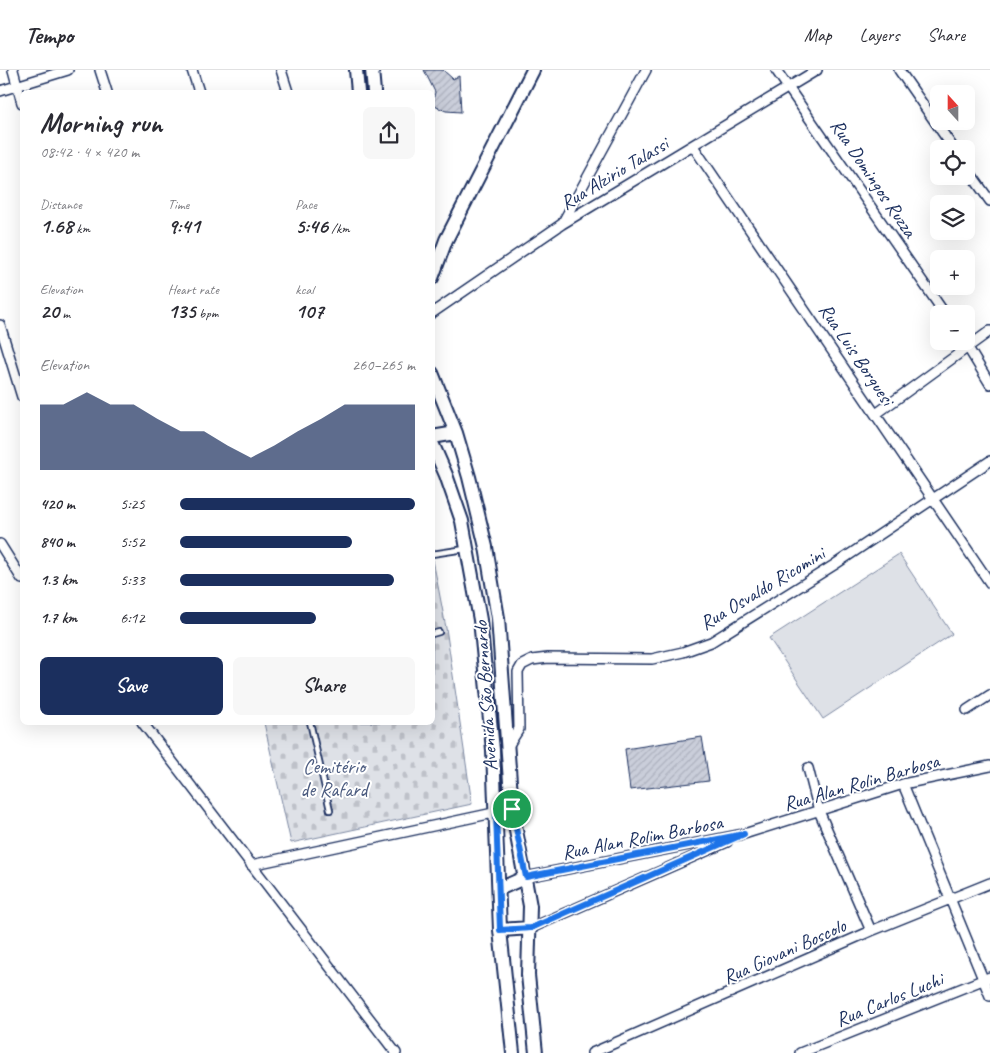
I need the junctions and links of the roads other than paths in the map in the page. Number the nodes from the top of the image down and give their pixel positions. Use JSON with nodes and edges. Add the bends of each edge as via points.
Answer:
{"nodes":[{"id":1,"x":13,"y":70,"type":"edge"},
{"id":2,"x":68,"y":70,"type":"edge"},
{"id":3,"x":100,"y":70,"type":"edge"},
{"id":4,"x":192,"y":70,"type":"edge"},
{"id":5,"x":281,"y":70,"type":"edge"},
{"id":6,"x":356,"y":70,"type":"edge"},
{"id":7,"x":372,"y":70,"type":"edge"},
{"id":8,"x":533,"y":70,"type":"edge"},
{"id":9,"x":646,"y":70,"type":"edge"},
{"id":10,"x":776,"y":70,"type":"edge"},
{"id":11,"x":817,"y":70,"type":"edge"},
{"id":12,"x":899,"y":70,"type":"edge"},
{"id":13,"x":17,"y":86,"type":"junction"},
{"id":14,"x":790,"y":87,"type":"junction"},
{"id":15,"x":106,"y":90,"type":"edge"},
{"id":16,"x":198,"y":90,"type":"edge"},
{"id":17,"x":287,"y":90,"type":"edge"},
{"id":18,"x":358,"y":90,"type":"edge"},
{"id":19,"x":374,"y":90,"type":"edge"},
{"id":20,"x":0,"y":91,"type":"edge"},
{"id":21,"x":20,"y":96,"type":"edge"},
{"id":22,"x":948,"y":140,"type":"edge"},
{"id":23,"x":693,"y":146,"type":"junction"},
{"id":24,"x":975,"y":180,"type":"edge"},
{"id":25,"x":990,"y":201,"type":"edge"},
{"id":26,"x":562,"y":224,"type":"junction"},
{"id":27,"x":446,"y":240,"type":"junction"},
{"id":28,"x":435,"y":247,"type":"edge"},
{"id":29,"x":435,"y":270,"type":"edge"},
{"id":30,"x":940,"y":305,"type":"edge"},
{"id":31,"x":435,"y":311,"type":"edge"},
{"id":32,"x":0,"y":325,"type":"edge"},
{"id":33,"x":990,"y":331,"type":"edge"},
{"id":34,"x":975,"y":339,"type":"edge"},
{"id":35,"x":958,"y":350,"type":"edge"},
{"id":36,"x":970,"y":350,"type":"edge"},
{"id":37,"x":435,"y":380,"type":"edge"},
{"id":38,"x":990,"y":384,"type":"edge"},
{"id":39,"x":20,"y":390,"type":"edge"},
{"id":40,"x":876,"y":414,"type":"junction"},
{"id":41,"x":456,"y":433,"type":"junction"},
{"id":42,"x":435,"y":436,"type":"edge"},
{"id":43,"x":435,"y":450,"type":"edge"},
{"id":44,"x":990,"y":461,"type":"edge"},
{"id":45,"x":934,"y":500,"type":"junction"},
{"id":46,"x":0,"y":544,"type":"edge"},
{"id":47,"x":467,"y":548,"type":"junction"},
{"id":48,"x":435,"y":553,"type":"edge"},
{"id":49,"x":20,"y":576,"type":"edge"},
{"id":50,"x":990,"y":583,"type":"edge"},
{"id":51,"x":498,"y":618,"type":"junction"},
{"id":52,"x":480,"y":620,"type":"junction"},
{"id":53,"x":440,"y":632,"type":"dead end"},
{"id":54,"x":435,"y":633,"type":"edge"},
{"id":55,"x":990,"y":695,"type":"edge"},
{"id":56,"x":967,"y":710,"type":"dead end"},
{"id":57,"x":144,"y":725,"type":"edge"},
{"id":58,"x":311,"y":725,"type":"edge"},
{"id":59,"x":508,"y":746,"type":"junction"},
{"id":60,"x":990,"y":766,"type":"edge"},
{"id":61,"x":808,"y":768,"type":"dead end"},
{"id":62,"x":903,"y":784,"type":"junction"},
{"id":63,"x":512,"y":809,"type":"junction"},
{"id":64,"x":330,"y":810,"type":"dead end"},
{"id":65,"x":819,"y":811,"type":"junction"},
{"id":66,"x":496,"y":812,"type":"junction"},
{"id":67,"x":744,"y":834,"type":"junction"},
{"id":68,"x":251,"y":865,"type":"junction"},
{"id":69,"x":526,"y":877,"type":"junction"},
{"id":70,"x":990,"y":883,"type":"edge"},
{"id":71,"x":499,"y":890,"type":"junction"},
{"id":72,"x":950,"y":899,"type":"junction"},
{"id":73,"x":531,"y":928,"type":"junction"},
{"id":74,"x":500,"y":930,"type":"junction"},
{"id":75,"x":871,"y":931,"type":"junction"},
{"id":76,"x":987,"y":978,"type":"edge"},
{"id":77,"x":990,"y":996,"type":"edge"},
{"id":78,"x":396,"y":1053,"type":"edge"},
{"id":79,"x":514,"y":1053,"type":"edge"},
{"id":80,"x":536,"y":1053,"type":"edge"},
{"id":81,"x":592,"y":1053,"type":"edge"},
{"id":82,"x":800,"y":1053,"type":"edge"}],
"edges":[{"from":1,"to":13,"type":"street"},
{"from":2,"to":13,"type":"street"},
{"from":3,"to":15,"type":"street"},
{"from":4,"to":16,"type":"street"},
{"from":5,"to":17,"type":"street"},
{"from":6,"to":18,"type":"main road"},
{"from":7,"to":19,"type":"main road"},
{"from":8,"to":27,"type":"main road"},
{"from":9,"to":26,"type":"street"},
{"from":10,"to":14,"type":"street","name":"Rua Domingos Ruzza"},
{"from":11,"to":14,"type":"street","name":"Rua Alzirio Talassi"},
{"from":12,"to":22,"type":"street"},
{"from":13,"to":20,"type":"street"},
{"from":13,"to":21,"type":"street"},
{"from":14,"to":23,"type":"street","name":"Rua Alzirio Talassi"},
{"from":14,"to":30,"type":"street","name":"Rua Domingos Ruzza"},
{"from":23,"to":26,"type":"street","name":"Rua Alzirio Talassi"},
{"from":23,"to":40,"type":"street","name":"Rua Luis Borguesi"},
{"from":24,"to":25,"type":"street"},
{"from":26,"to":31,"type":"street","name":"Rua Alzirio Talassi"},
{"from":27,"to":28,"type":"main road"},
{"from":27,"to":29,"type":"main road"},
{"from":32,"to":39,"type":"street"},
{"from":33,"to":34,"type":"street"},
{"from":35,"to":40,"type":"street"},
{"from":36,"to":38,"type":"street"},
{"from":37,"to":41,"type":"main road","name":"Avenida São Bernardo"},
{"from":40,"to":45,"type":"street","name":"Rua Luis Borguesi"},
{"from":41,"to":42,"type":"main road"},
{"from":41,"to":51,"type":"main road","name":"Avenida São Bernardo","via":[[486,547]]},
{"from":43,"to":47,"type":"main road","name":"Avenida São Bernardo","via":[[462,521]]},
{"from":44,"to":45,"type":"street","name":"Rua Osvaldo Ricomini"},
{"from":45,"to":50,"type":"street","name":"Rua Luis Borguesi"},
{"from":45,"to":59,"type":"street","name":"Rua Osvaldo Ricomini","via":[[711,642],[652,659],[548,658],[522,664],[518,672],[519,729]]},
{"from":46,"to":49,"type":"street"},
{"from":47,"to":48,"type":"lane"},
{"from":47,"to":52,"type":"main road","name":"Avenida São Bernardo"},
{"from":51,"to":52,"type":"main road"},
{"from":51,"to":59,"type":"main road","name":"Avenida São Bernardo"},
{"from":52,"to":66,"type":"main road","name":"Avenida São Bernardo"},
{"from":53,"to":54,"type":"lane"},
{"from":55,"to":56,"type":"street"},
{"from":57,"to":68,"type":"street"},
{"from":58,"to":64,"type":"lane"},
{"from":59,"to":63,"type":"main road","name":"Avenida São Bernardo"},
{"from":60,"to":62,"type":"street","name":"Rua Alan Rolin Barbosa"},
{"from":61,"to":65,"type":"street"},
{"from":62,"to":65,"type":"street","name":"Rua Alan Rolin Barbosa"},
{"from":62,"to":72,"type":"street"},
{"from":63,"to":66,"type":"street"},
{"from":63,"to":69,"type":"main road","name":"Avenida São Bernardo"},
{"from":65,"to":67,"type":"street","name":"Rua Alan Rolin Barbosa"},
{"from":65,"to":75,"type":"street"},
{"from":66,"to":68,"type":"street"},
{"from":66,"to":71,"type":"main road","name":"Avenida São Bernardo"},
{"from":67,"to":69,"type":"street","name":"Rua Alan Rolim Barbosa"},
{"from":67,"to":73,"type":"street","name":"Rua Alan Rolim Barbosa"},
{"from":68,"to":78,"type":"street"},
{"from":69,"to":71,"type":"main road"},
{"from":69,"to":73,"type":"main road","name":"Avenida São Bernardo"},
{"from":70,"to":72,"type":"street","name":"Rua Giovani Boscolo"},
{"from":71,"to":74,"type":"main road","name":"Avenida São Bernardo"},
{"from":72,"to":75,"type":"street","name":"Rua Giovani Boscolo"},
{"from":72,"to":76,"type":"street"},
{"from":73,"to":74,"type":"main road"},
{"from":73,"to":80,"type":"main road","name":"Avenida São Bernardo","via":[[528,975]]},
{"from":74,"to":79,"type":"main road","name":"Avenida São Bernardo"},
{"from":75,"to":81,"type":"street","name":"Rua Giovani Boscolo"},
{"from":76,"to":77,"type":"street"},
{"from":76,"to":82,"type":"street","name":"Rua Carlos Luchi"}]}
